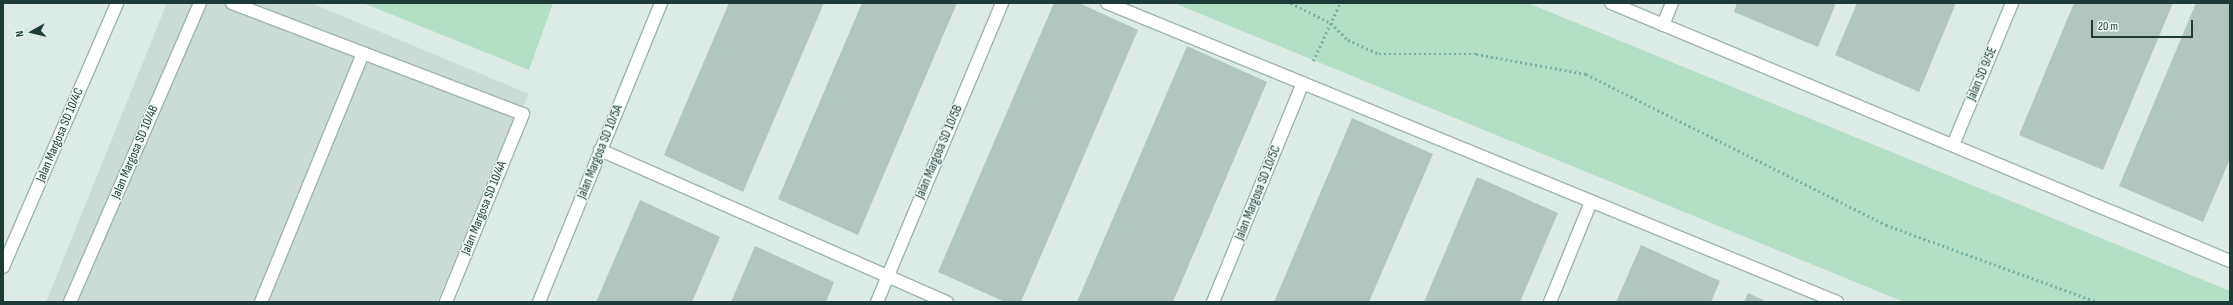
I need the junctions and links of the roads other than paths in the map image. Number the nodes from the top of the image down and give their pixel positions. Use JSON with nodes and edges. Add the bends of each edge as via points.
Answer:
{"nodes":[{"id":1,"x":117,"y":3,"type":"edge"},
{"id":2,"x":200,"y":3,"type":"edge"},
{"id":3,"x":232,"y":3,"type":"edge"},
{"id":4,"x":661,"y":3,"type":"edge"},
{"id":5,"x":1002,"y":3,"type":"edge"},
{"id":6,"x":1107,"y":3,"type":"edge"},
{"id":7,"x":1611,"y":3,"type":"edge"},
{"id":8,"x":1672,"y":3,"type":"edge"},
{"id":9,"x":2012,"y":3,"type":"edge"},
{"id":10,"x":1663,"y":24,"type":"junction"},
{"id":11,"x":363,"y":53,"type":"junction"},
{"id":12,"x":1303,"y":83,"type":"junction"},
{"id":13,"x":1953,"y":145,"type":"junction"},
{"id":14,"x":600,"y":150,"type":"junction"},
{"id":15,"x":1591,"y":202,"type":"junction"},
{"id":16,"x":2230,"y":261,"type":"edge"},
{"id":17,"x":3,"y":267,"type":"edge"},
{"id":18,"x":888,"y":276,"type":"junction"},
{"id":19,"x":70,"y":302,"type":"edge"},
{"id":20,"x":262,"y":302,"type":"edge"},
{"id":21,"x":446,"y":302,"type":"edge"},
{"id":22,"x":539,"y":302,"type":"edge"},
{"id":23,"x":877,"y":302,"type":"edge"},
{"id":24,"x":948,"y":302,"type":"edge"},
{"id":25,"x":1213,"y":302,"type":"edge"},
{"id":26,"x":1550,"y":302,"type":"edge"},
{"id":27,"x":1837,"y":302,"type":"edge"}],
"edges":[{"from":1,"to":17,"type":"street","name":"Jalan Margosa SD 10/4C"},
{"from":2,"to":19,"type":"street","name":"Jalan Margosa SD 10/4B"},
{"from":3,"to":11,"type":"street"},
{"from":4,"to":14,"type":"street","name":"Jalan Margosa SD 10/5A"},
{"from":5,"to":18,"type":"street","name":"Jalan Margosa SD 10/5B"},
{"from":6,"to":12,"type":"street"},
{"from":7,"to":10,"type":"street"},
{"from":8,"to":10,"type":"street"},
{"from":9,"to":13,"type":"street","name":"Jalan SD 9/5E"},
{"from":10,"to":13,"type":"street"},
{"from":11,"to":20,"type":"street"},
{"from":11,"to":21,"type":"street","name":"Jalan Margosa SD 10/4A","via":[[523,114]]},
{"from":12,"to":15,"type":"street"},
{"from":12,"to":25,"type":"street","name":"Jalan Margosa SD 10/5C"},
{"from":13,"to":16,"type":"street"},
{"from":14,"to":18,"type":"street"},
{"from":14,"to":22,"type":"street","name":"Jalan Margosa SD 10/5A"},
{"from":15,"to":26,"type":"street"},
{"from":15,"to":27,"type":"street"},
{"from":18,"to":23,"type":"street","name":"Jalan Margosa SD 10/5B"},
{"from":18,"to":24,"type":"street"}]}
